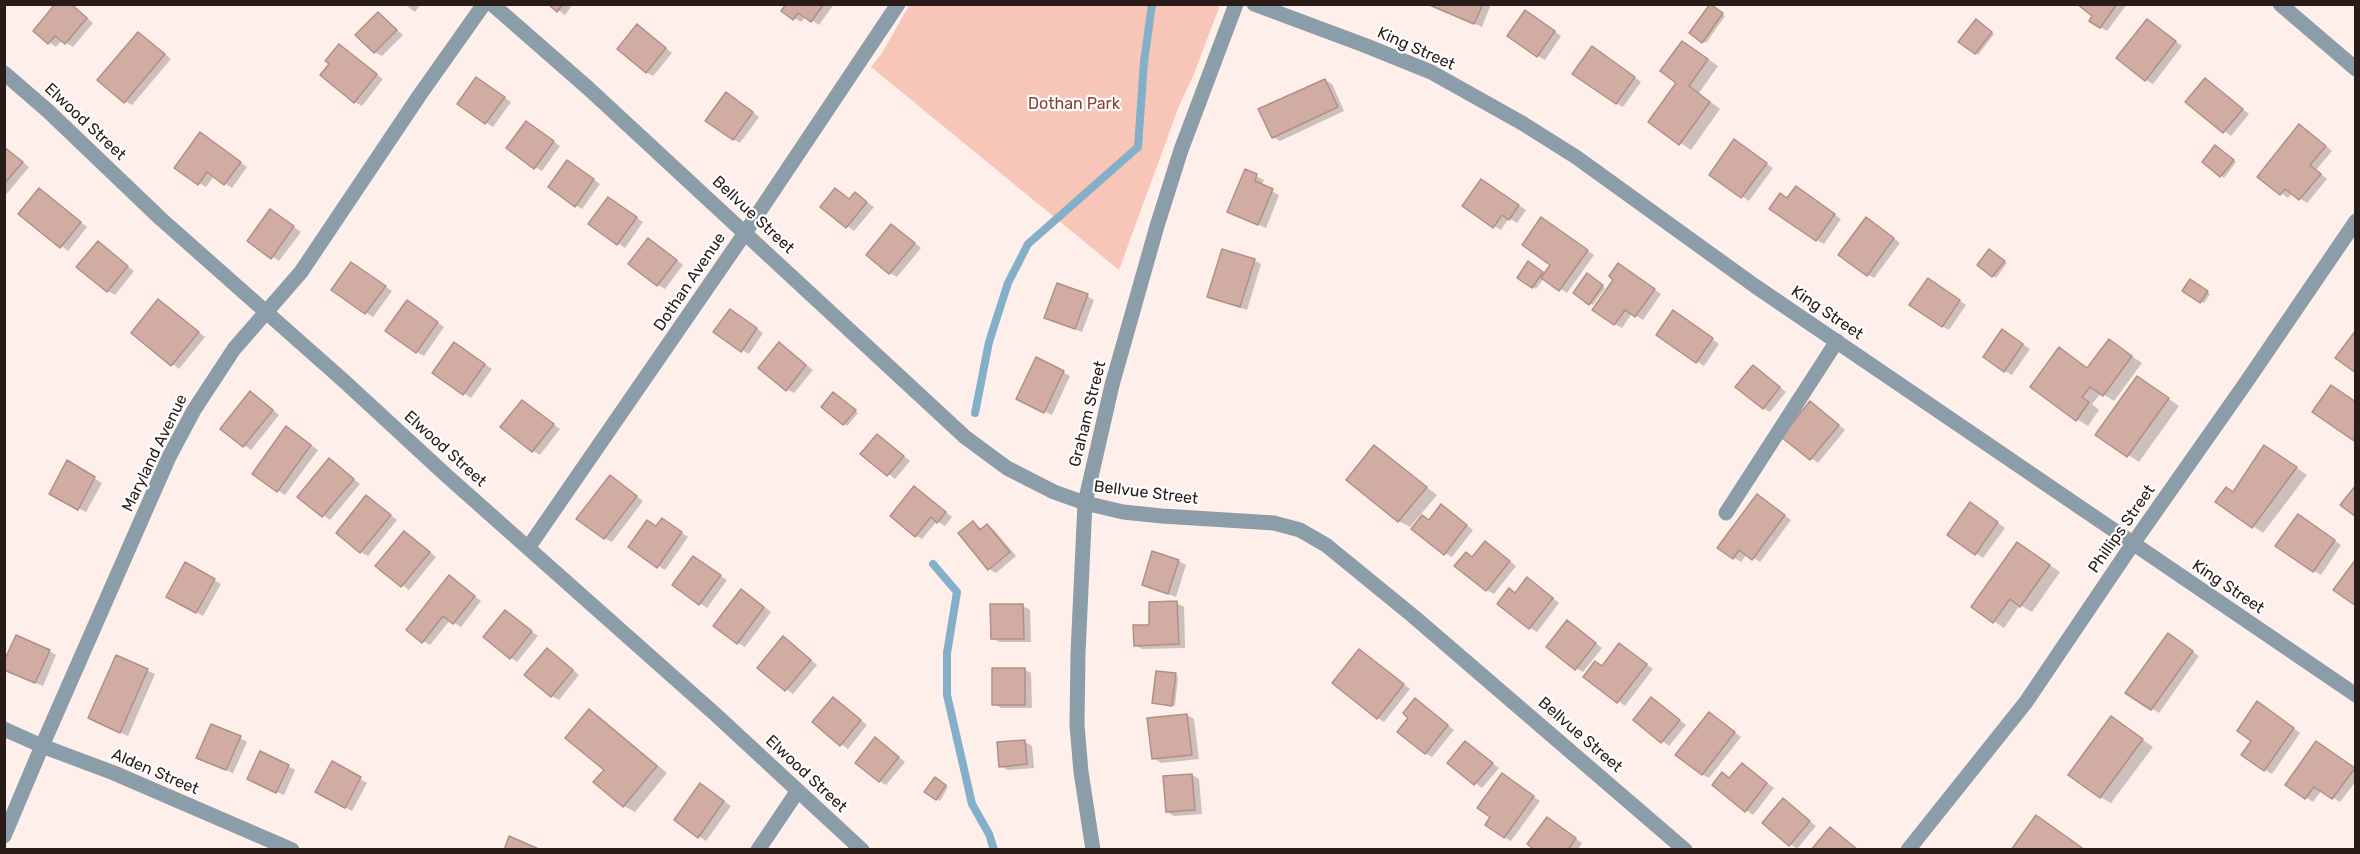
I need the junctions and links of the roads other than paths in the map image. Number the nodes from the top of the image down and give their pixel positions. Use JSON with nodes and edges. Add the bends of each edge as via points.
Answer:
{"nodes":[{"id":1,"x":484,"y":4,"type":"edge"},
{"id":2,"x":492,"y":4,"type":"edge"},
{"id":3,"x":898,"y":4,"type":"edge"},
{"id":4,"x":1236,"y":4,"type":"edge"},
{"id":5,"x":1254,"y":4,"type":"edge"},
{"id":6,"x":2280,"y":4,"type":"edge"},
{"id":7,"x":2355,"y":69,"type":"edge"},
{"id":8,"x":4,"y":73,"type":"edge"},
{"id":9,"x":2355,"y":221,"type":"edge"},
{"id":10,"x":745,"y":233,"type":"junction"},
{"id":11,"x":265,"y":312,"type":"junction"},
{"id":12,"x":1838,"y":341,"type":"junction"},
{"id":13,"x":1085,"y":503,"type":"junction"},
{"id":14,"x":1726,"y":513,"type":"dead end"},
{"id":15,"x":2132,"y":545,"type":"junction"},
{"id":16,"x":528,"y":548,"type":"junction"},
{"id":17,"x":2355,"y":695,"type":"edge"},
{"id":18,"x":4,"y":729,"type":"edge"},
{"id":19,"x":42,"y":746,"type":"junction"},
{"id":20,"x":797,"y":792,"type":"junction"},
{"id":21,"x":4,"y":836,"type":"edge"},
{"id":22,"x":292,"y":849,"type":"edge"},
{"id":23,"x":758,"y":849,"type":"edge"},
{"id":24,"x":862,"y":849,"type":"edge"},
{"id":25,"x":1093,"y":849,"type":"edge"},
{"id":26,"x":1685,"y":849,"type":"edge"},
{"id":27,"x":1908,"y":849,"type":"edge"}],
"edges":[{"from":1,"to":11,"type":"street","name":"Maryland Avenue","via":[[301,272]]},
{"from":2,"to":10,"type":"street","name":"Bellvue Street"},
{"from":3,"to":10,"type":"street","name":"Dothan Avenue"},
{"from":4,"to":13,"type":"street","name":"Graham Street","via":[[1156,226],[1112,385]]},
{"from":5,"to":12,"type":"street","name":"King Street","via":[[1431,72],[1522,123]]},
{"from":6,"to":7,"type":"street"},
{"from":8,"to":11,"type":"street","name":"Elwood Street"},
{"from":9,"to":15,"type":"street","name":"Phillips Street"},
{"from":10,"to":13,"type":"street","name":"Bellvue Street","via":[[965,437],[1007,468]]},
{"from":10,"to":16,"type":"street","name":"Dothan Avenue"},
{"from":11,"to":16,"type":"street","name":"Elwood Street"},
{"from":11,"to":19,"type":"street","name":"Maryland Avenue","via":[[234,349],[194,410]]},
{"from":12,"to":14,"type":"street"},
{"from":12,"to":15,"type":"street","name":"King Street"},
{"from":13,"to":25,"type":"street","name":"Graham Street","via":[[1077,724]]},
{"from":13,"to":26,"type":"street","name":"Bellvue Street","via":[[1123,512],[1274,523],[1300,530],[1326,545],[1413,616]]},
{"from":15,"to":17,"type":"street","name":"King Street"},
{"from":15,"to":27,"type":"street","name":"Phillips Street","via":[[2026,702]]},
{"from":16,"to":20,"type":"street","name":"Elwood Street"},
{"from":18,"to":19,"type":"street","name":"Alden Street"},
{"from":19,"to":21,"type":"street","name":"Maryland Avenue"},
{"from":19,"to":22,"type":"street","name":"Alden Street"},
{"from":20,"to":23,"type":"street"},
{"from":20,"to":24,"type":"street","name":"Elwood Street"}]}
